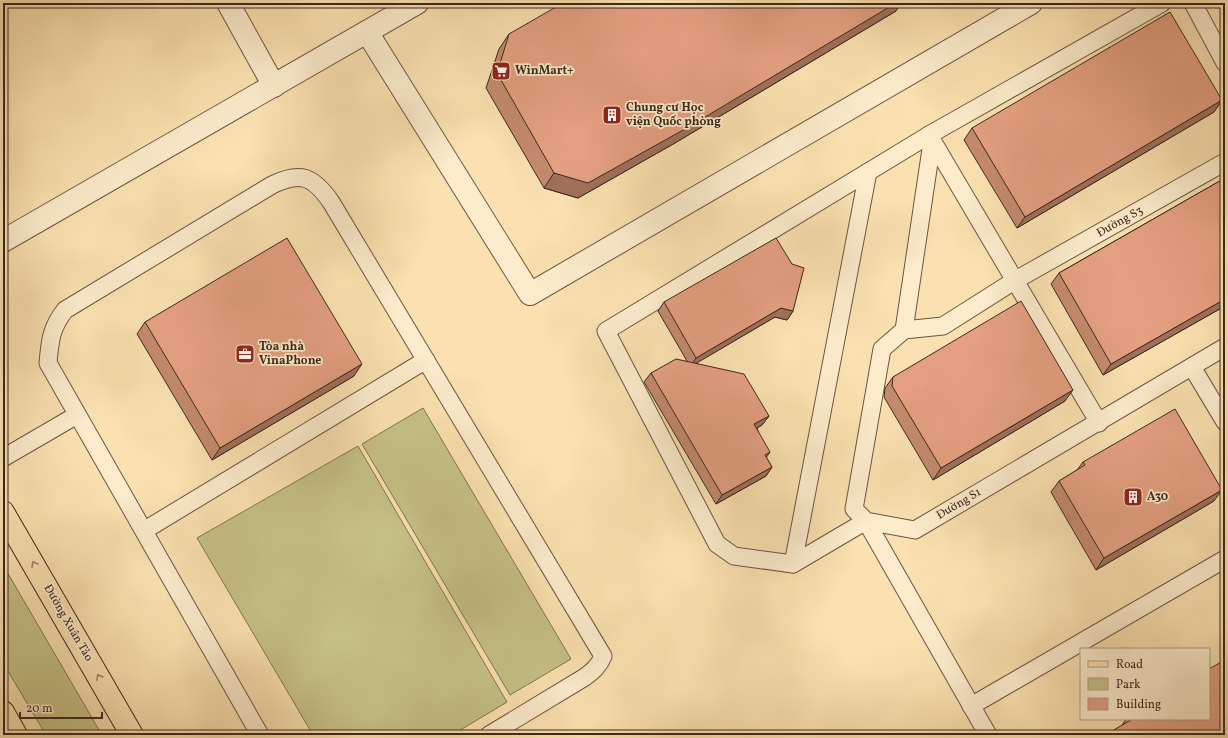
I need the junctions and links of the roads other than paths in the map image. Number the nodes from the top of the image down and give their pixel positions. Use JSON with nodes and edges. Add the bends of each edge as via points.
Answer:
{"nodes":[{"id":1,"x":228,"y":3,"type":"edge"},
{"id":2,"x":417,"y":3,"type":"edge"},
{"id":3,"x":1030,"y":3,"type":"edge"},
{"id":4,"x":1162,"y":3,"type":"edge"},
{"id":5,"x":1193,"y":3,"type":"edge"},
{"id":6,"x":367,"y":32,"type":"junction"},
{"id":7,"x":1225,"y":63,"type":"edge"},
{"id":8,"x":274,"y":86,"type":"junction"},
{"id":9,"x":929,"y":135,"type":"junction"},
{"id":10,"x":1225,"y":162,"type":"edge"},
{"id":11,"x":868,"y":172,"type":"junction"},
{"id":12,"x":3,"y":241,"type":"edge"},
{"id":13,"x":1014,"y":281,"type":"junction"},
{"id":14,"x":904,"y":330,"type":"junction"},
{"id":15,"x":1225,"y":347,"type":"edge"},
{"id":16,"x":426,"y":360,"type":"junction"},
{"id":17,"x":1192,"y":367,"type":"junction"},
{"id":18,"x":77,"y":414,"type":"junction"},
{"id":19,"x":1225,"y":422,"type":"edge"},
{"id":20,"x":1099,"y":423,"type":"junction"},
{"id":21,"x":3,"y":458,"type":"edge"},
{"id":22,"x":3,"y":512,"type":"edge"},
{"id":23,"x":866,"y":521,"type":"junction"},
{"id":24,"x":145,"y":530,"type":"junction"},
{"id":25,"x":1225,"y":559,"type":"edge"},
{"id":26,"x":793,"y":564,"type":"junction"},
{"id":27,"x":971,"y":706,"type":"junction"},
{"id":28,"x":3,"y":712,"type":"edge"},
{"id":29,"x":16,"y":735,"type":"edge"},
{"id":30,"x":132,"y":735,"type":"edge"},
{"id":31,"x":260,"y":735,"type":"edge"},
{"id":32,"x":489,"y":735,"type":"edge"},
{"id":33,"x":988,"y":735,"type":"edge"}],
"edges":[{"from":1,"to":8,"type":"street"},
{"from":2,"to":6,"type":"street"},
{"from":3,"to":6,"type":"street","via":[[530,294]]},
{"from":4,"to":9,"type":"lane"},
{"from":5,"to":7,"type":"lane"},
{"from":6,"to":8,"type":"street"},
{"from":8,"to":12,"type":"street"},
{"from":9,"to":11,"type":"lane"},
{"from":9,"to":13,"type":"lane"},
{"from":9,"to":14,"type":"lane","via":[[931,149]]},
{"from":10,"to":13,"type":"lane","name":"Đường S3"},
{"from":11,"to":26,"type":"lane"},
{"from":11,"to":26,"type":"lane","via":[[606,331],[717,544],[734,556]]},
{"from":13,"to":14,"type":"lane","name":"Đường S3","via":[[943,326]]},
{"from":13,"to":20,"type":"lane"},
{"from":14,"to":23,"type":"lane","via":[[882,350],[854,509]]},
{"from":15,"to":17,"type":"lane","name":"Đường S1"},
{"from":16,"to":18,"type":"lane","via":[[322,189],[310,179],[297,176],[285,178],[272,185],[66,310],[53,330],[48,362]]},
{"from":16,"to":24,"type":"lane"},
{"from":16,"to":32,"type":"lane","via":[[603,656],[595,669],[585,677]]},
{"from":17,"to":19,"type":"lane"},
{"from":17,"to":20,"type":"lane","name":"Đường S1"},
{"from":18,"to":21,"type":"lane"},
{"from":18,"to":24,"type":"lane"},
{"from":20,"to":23,"type":"lane","name":"Đường S1","via":[[914,530]]},
{"from":30,"to":22,"type":"main road","name":"Đường Xuân Tảo","one_way":true},
{"from":23,"to":26,"type":"lane"},
{"from":23,"to":27,"type":"lane"},
{"from":24,"to":31,"type":"lane"},
{"from":25,"to":27,"type":"lane"},
{"from":27,"to":33,"type":"lane"},
{"from":28,"to":29,"type":"main road"}]}
